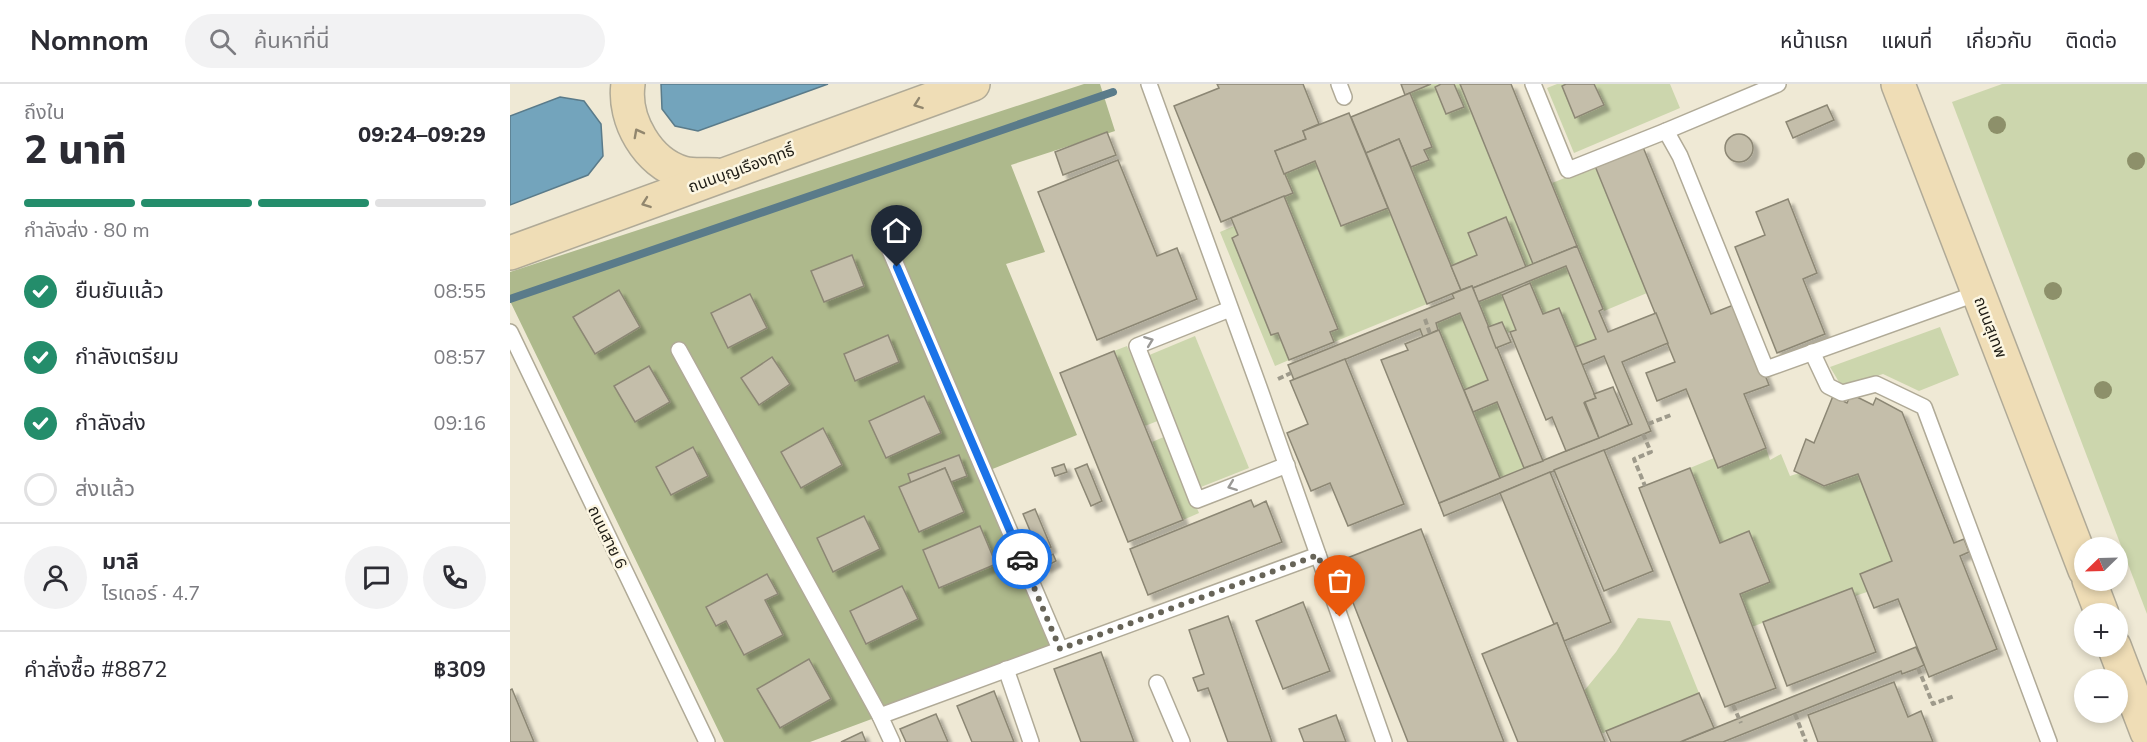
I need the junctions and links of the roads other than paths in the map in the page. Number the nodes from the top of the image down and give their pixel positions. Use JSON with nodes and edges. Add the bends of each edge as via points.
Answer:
{"nodes":[{"id":1,"x":628,"y":84,"type":"edge"},
{"id":2,"x":974,"y":84,"type":"edge"},
{"id":3,"x":1149,"y":84,"type":"edge"},
{"id":4,"x":1533,"y":84,"type":"edge"},
{"id":5,"x":1778,"y":84,"type":"edge"},
{"id":6,"x":1898,"y":84,"type":"edge"},
{"id":7,"x":1666,"y":130,"type":"junction"},
{"id":8,"x":721,"y":175,"type":"junction"},
{"id":9,"x":888,"y":246,"type":"dead end"},
{"id":10,"x":510,"y":253,"type":"edge"},
{"id":11,"x":1978,"y":293,"type":"junction"},
{"id":12,"x":1230,"y":309,"type":"junction"},
{"id":13,"x":510,"y":332,"type":"edge"},
{"id":14,"x":679,"y":350,"type":"dead end"},
{"id":15,"x":1812,"y":351,"type":"junction"},
{"id":16,"x":1287,"y":465,"type":"junction"},
{"id":17,"x":2074,"y":542,"type":"edge"},
{"id":18,"x":1318,"y":555,"type":"junction"},
{"id":19,"x":1060,"y":649,"type":"junction"},
{"id":20,"x":2118,"y":657,"type":"edge"},
{"id":21,"x":1006,"y":669,"type":"junction"},
{"id":22,"x":1158,"y":682,"type":"dead end"},
{"id":23,"x":880,"y":716,"type":"junction"},
{"id":24,"x":2147,"y":732,"type":"edge"},
{"id":25,"x":707,"y":742,"type":"edge"},
{"id":26,"x":892,"y":742,"type":"edge"},
{"id":27,"x":1031,"y":742,"type":"edge"},
{"id":28,"x":1182,"y":742,"type":"edge"},
{"id":29,"x":1384,"y":742,"type":"edge"},
{"id":30,"x":2049,"y":742,"type":"edge"}],
"edges":[{"from":8,"to":1,"type":"main road","one_way":true,"via":[[684,174],[659,162],[630,118]]},
{"from":2,"to":8,"type":"main road","name":"ถนนบุญเรืองฤทธิ์","one_way":true},
{"from":3,"to":12,"type":"lane"},
{"from":4,"to":7,"type":"lane","via":[[1568,170]]},
{"from":5,"to":7,"type":"lane"},
{"from":6,"to":11,"type":"main road","name":"ถนนสุเทพ"},
{"from":7,"to":15,"type":"lane","via":[[1766,369]]},
{"from":8,"to":10,"type":"main road","name":"ถนนบุญเรืองฤทธิ์","one_way":true},
{"from":9,"to":19,"type":"lane"},
{"from":11,"to":15,"type":"lane"},
{"from":11,"to":17,"type":"main road","name":"ถนนสุเทพ"},
{"from":12,"to":16,"type":"lane"},
{"from":16,"to":12,"type":"lane","one_way":true,"via":[[1197,500],[1137,346]]},
{"from":13,"to":25,"type":"lane","name":"ถนนสาย 6"},
{"from":14,"to":23,"type":"lane"},
{"from":15,"to":30,"type":"lane","via":[[1828,386],[1842,393],[1876,384],[1924,407]]},
{"from":16,"to":18,"type":"lane"},
{"from":18,"to":19,"type":"lane"},
{"from":18,"to":29,"type":"lane"},
{"from":19,"to":21,"type":"lane"},
{"from":20,"to":24,"type":"main road"},
{"from":21,"to":23,"type":"lane"},
{"from":21,"to":27,"type":"lane"},
{"from":22,"to":28,"type":"lane"},
{"from":23,"to":26,"type":"lane"}]}
